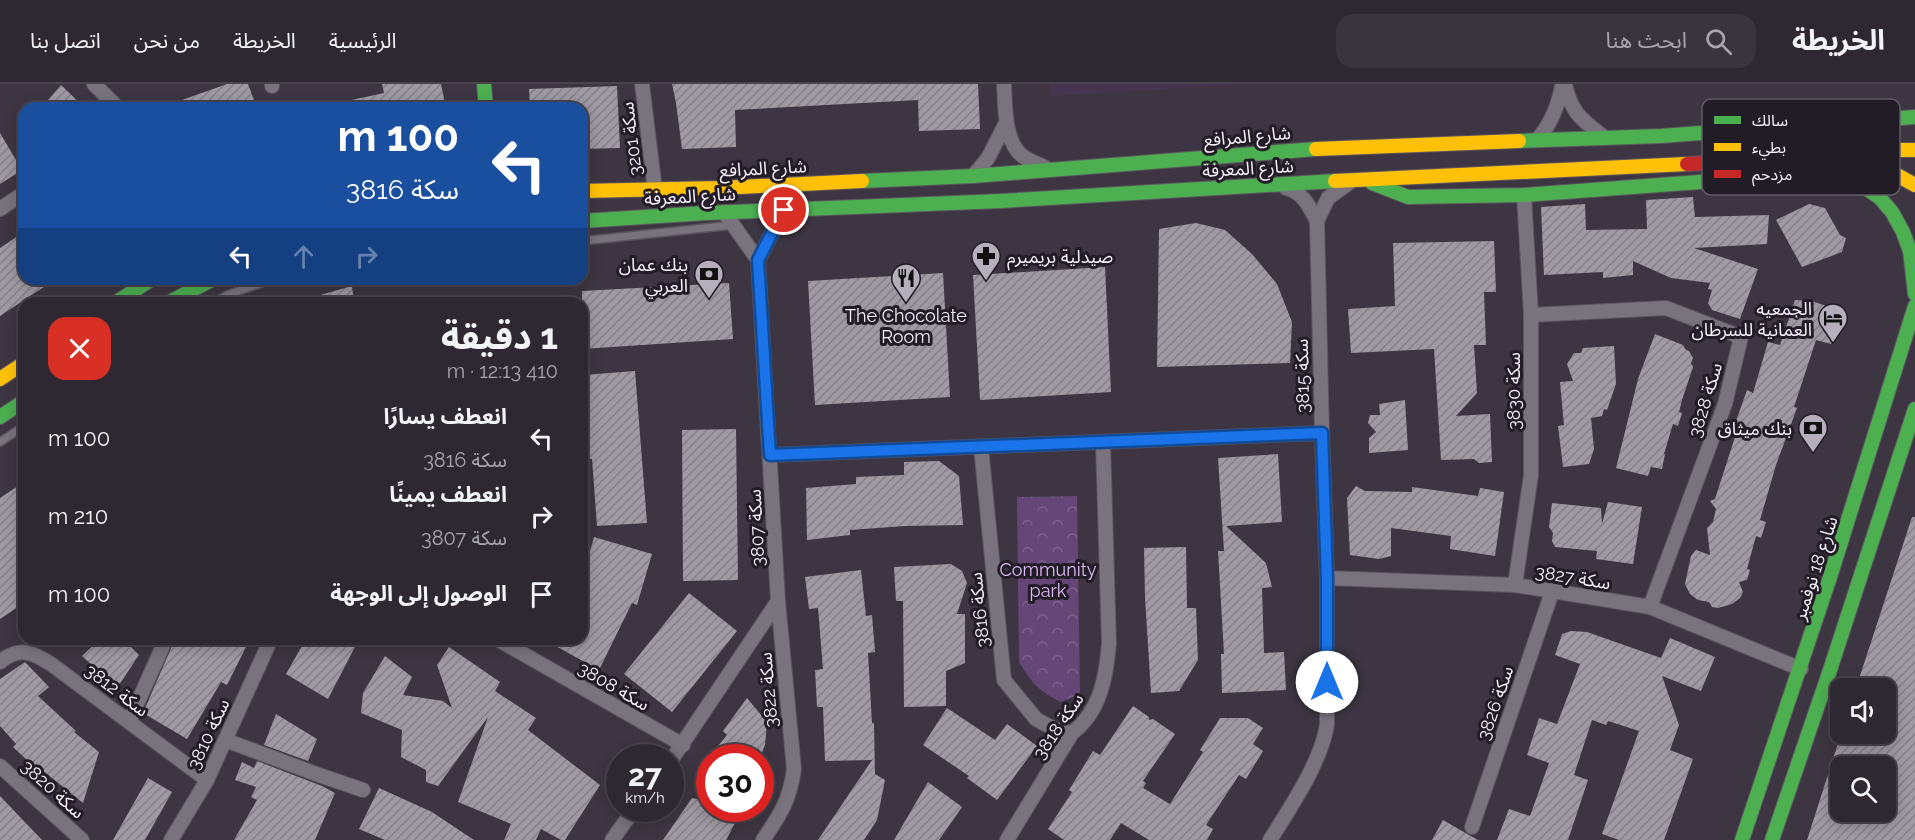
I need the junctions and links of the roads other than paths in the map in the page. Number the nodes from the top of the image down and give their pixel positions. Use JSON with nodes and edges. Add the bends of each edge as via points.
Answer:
{"nodes":[{"id":1,"x":94,"y":84,"type":"edge"},
{"id":2,"x":484,"y":84,"type":"edge"},
{"id":3,"x":642,"y":84,"type":"edge"},
{"id":4,"x":1004,"y":84,"type":"edge"},
{"id":5,"x":1564,"y":84,"type":"edge"},
{"id":6,"x":115,"y":102,"type":"edge"},
{"id":7,"x":486,"y":102,"type":"edge"},
{"id":8,"x":1915,"y":110,"type":"edge"},
{"id":9,"x":1900,"y":114,"type":"edge"},
{"id":10,"x":1900,"y":117,"type":"edge"},
{"id":11,"x":1915,"y":117,"type":"edge"},
{"id":12,"x":1006,"y":123,"type":"junction"},
{"id":13,"x":1702,"y":133,"type":"edge"},
{"id":14,"x":1605,"y":138,"type":"junction"},
{"id":15,"x":1537,"y":140,"type":"junction"},
{"id":16,"x":1702,"y":163,"type":"edge"},
{"id":17,"x":1052,"y":170,"type":"junction"},
{"id":18,"x":1900,"y":174,"type":"edge"},
{"id":19,"x":973,"y":176,"type":"junction"},
{"id":20,"x":1359,"y":180,"type":"junction"},
{"id":21,"x":1702,"y":182,"type":"edge"},
{"id":22,"x":1275,"y":185,"type":"junction"},
{"id":23,"x":1915,"y":185,"type":"edge"},
{"id":24,"x":655,"y":190,"type":"junction"},
{"id":25,"x":588,"y":191,"type":"edge"},
{"id":26,"x":1524,"y":195,"type":"junction"},
{"id":27,"x":1876,"y":195,"type":"edge"},
{"id":28,"x":18,"y":197,"type":"edge"},
{"id":29,"x":0,"y":209,"type":"edge"},
{"id":30,"x":784,"y":210,"type":"junction"},
{"id":31,"x":724,"y":212,"type":"junction"},
{"id":32,"x":588,"y":221,"type":"edge"},
{"id":33,"x":1317,"y":221,"type":"junction"},
{"id":34,"x":733,"y":225,"type":"junction"},
{"id":35,"x":588,"y":240,"type":"edge"},
{"id":36,"x":758,"y":260,"type":"junction"},
{"id":37,"x":143,"y":285,"type":"edge"},
{"id":38,"x":202,"y":285,"type":"edge"},
{"id":39,"x":256,"y":285,"type":"edge"},
{"id":40,"x":1915,"y":294,"type":"edge"},
{"id":41,"x":124,"y":297,"type":"edge"},
{"id":42,"x":179,"y":297,"type":"edge"},
{"id":43,"x":224,"y":297,"type":"edge"},
{"id":44,"x":1915,"y":306,"type":"edge"},
{"id":45,"x":1531,"y":315,"type":"junction"},
{"id":46,"x":18,"y":367,"type":"edge"},
{"id":47,"x":2,"y":378,"type":"edge"},
{"id":48,"x":18,"y":404,"type":"edge"},
{"id":49,"x":1915,"y":409,"type":"edge"},
{"id":50,"x":0,"y":417,"type":"edge"},
{"id":51,"x":1912,"y":427,"type":"edge"},
{"id":52,"x":18,"y":430,"type":"edge"},
{"id":53,"x":1322,"y":433,"type":"junction"},
{"id":54,"x":0,"y":442,"type":"edge"},
{"id":55,"x":1103,"y":442,"type":"junction"},
{"id":56,"x":981,"y":447,"type":"junction"},
{"id":57,"x":770,"y":455,"type":"junction"},
{"id":58,"x":1327,"y":578,"type":"junction"},
{"id":59,"x":1515,"y":585,"type":"junction"},
{"id":60,"x":1552,"y":591,"type":"junction"},
{"id":61,"x":778,"y":601,"type":"junction"},
{"id":62,"x":1650,"y":608,"type":"junction"},
{"id":63,"x":163,"y":645,"type":"edge"},
{"id":64,"x":268,"y":645,"type":"edge"},
{"id":65,"x":508,"y":645,"type":"edge"},
{"id":66,"x":0,"y":662,"type":"edge"},
{"id":67,"x":1801,"y":669,"type":"junction"},
{"id":68,"x":129,"y":722,"type":"junction"},
{"id":69,"x":1072,"y":733,"type":"junction"},
{"id":70,"x":225,"y":740,"type":"junction"},
{"id":71,"x":680,"y":744,"type":"edge"},
{"id":72,"x":684,"y":744,"type":"edge"},
{"id":73,"x":0,"y":766,"type":"edge"},
{"id":74,"x":207,"y":780,"type":"junction"},
{"id":75,"x":363,"y":790,"type":"dead end"},
{"id":76,"x":625,"y":822,"type":"edge"},
{"id":77,"x":1472,"y":827,"type":"dead end"},
{"id":78,"x":1277,"y":838,"type":"edge"},
{"id":79,"x":82,"y":840,"type":"edge"},
{"id":80,"x":171,"y":840,"type":"edge"},
{"id":81,"x":612,"y":840,"type":"edge"},
{"id":82,"x":763,"y":840,"type":"edge"},
{"id":83,"x":1007,"y":840,"type":"edge"},
{"id":84,"x":1742,"y":840,"type":"edge"},
{"id":85,"x":1772,"y":840,"type":"edge"}],
"edges":[{"from":1,"to":6,"type":"street"},
{"from":2,"to":7,"type":"main road"},
{"from":3,"to":24,"type":"street","name":"سكة 3201"},
{"from":4,"to":12,"type":"street"},
{"from":5,"to":14,"type":"street","via":[[1574,112]]},
{"from":5,"to":15,"type":"street","via":[[1553,118]]},
{"from":8,"to":9,"type":"main road"},
{"from":10,"to":11,"type":"main road","name":"شارع المرافع"},
{"from":12,"to":17,"type":"street","via":[[1022,156]]},
{"from":12,"to":19,"type":"street","via":[[988,158]]},
{"from":13,"to":14,"type":"main road","name":"شارع المرافع"},
{"from":14,"to":15,"type":"main road","name":"شارع المرافع"},
{"from":15,"to":17,"type":"main road","name":"شارع المرافع","via":[[1311,149]]},
{"from":16,"to":20,"type":"main road","name":"شارع المعرفة"},
{"from":17,"to":19,"type":"main road","name":"شارع المرافع"},
{"from":18,"to":23,"type":"main road"},
{"from":19,"to":24,"type":"main road","name":"شارع المرافع"},
{"from":20,"to":22,"type":"main road","name":"شارع المعرفة"},
{"from":20,"to":26,"type":"main road","via":[[1408,197]]},
{"from":20,"to":33,"type":"street","via":[[1342,186],[1328,198]]},
{"from":21,"to":26,"type":"main road"},
{"from":22,"to":30,"type":"main road","name":"شارع المعرفة"},
{"from":22,"to":33,"type":"street","via":[[1295,190]]},
{"from":24,"to":25,"type":"main road","name":"شارع المرافع"},
{"from":26,"to":45,"type":"street","name":"سكة 3830"},
{"from":27,"to":40,"type":"main road","via":[[1892,212],[1903,232],[1910,251]]},
{"from":28,"to":29,"type":"street"},
{"from":30,"to":31,"type":"main road","name":"شارع المعرفة"},
{"from":30,"to":36,"type":"street"},
{"from":31,"to":32,"type":"main road","name":"شارع المعرفة"},
{"from":31,"to":34,"type":"street"},
{"from":33,"to":53,"type":"street","name":"سكة 3815"},
{"from":34,"to":35,"type":"lane"},
{"from":34,"to":36,"type":"street"},
{"from":36,"to":57,"type":"street","name":"سكة 3807"},
{"from":37,"to":41,"type":"main road"},
{"from":38,"to":42,"type":"main road"},
{"from":39,"to":43,"type":"lane"},
{"from":44,"to":67,"type":"main road","name":"شارع 18 نوفمبر"},
{"from":45,"to":59,"type":"street","name":"سكة 3830","via":[[1531,475]]},
{"from":45,"to":62,"type":"street","name":"سكة 3828","via":[[1666,308],[1742,337],[1725,404]]},
{"from":46,"to":47,"type":"main road"},
{"from":48,"to":50,"type":"main road"},
{"from":49,"to":51,"type":"main road"},
{"from":51,"to":85,"type":"main road"},
{"from":52,"to":54,"type":"lane"},
{"from":53,"to":55,"type":"street"},
{"from":53,"to":58,"type":"street","name":"سكة 3815"},
{"from":55,"to":56,"type":"street"},
{"from":55,"to":69,"type":"street","name":"سكة 3818","via":[[1107,668],[1096,703],[1084,724]]},
{"from":56,"to":57,"type":"street"},
{"from":56,"to":69,"type":"street","name":"سكة 3816","via":[[1004,680],[1036,719],[1053,729]]},
{"from":57,"to":61,"type":"street","name":"سكة 3807"},
{"from":58,"to":59,"type":"street","name":"سكة 3827"},
{"from":58,"to":78,"type":"street","name":"سكة 3815","via":[[1325,737]]},
{"from":59,"to":60,"type":"street","name":"سكة 3827"},
{"from":60,"to":62,"type":"street","name":"سكة 3827"},
{"from":60,"to":77,"type":"street","name":"سكة 3826"},
{"from":61,"to":72,"type":"street"},
{"from":61,"to":82,"type":"street","name":"سكة 3822","via":[[794,769],[792,788],[782,811]]},
{"from":62,"to":67,"type":"street","name":"سكة 3827"},
{"from":63,"to":68,"type":"street"},
{"from":64,"to":70,"type":"street","name":"سكة 3810"},
{"from":65,"to":71,"type":"street","name":"سكة 3808"},
{"from":66,"to":68,"type":"street","name":"سكة 3812","via":[[22,651],[35,654]]},
{"from":67,"to":84,"type":"main road","name":"شارع 18 نوفمبر"},
{"from":68,"to":74,"type":"street","name":"سكة 3812"},
{"from":69,"to":83,"type":"street","name":"سكة 3818"},
{"from":70,"to":74,"type":"street","name":"سكة 3810"},
{"from":70,"to":75,"type":"street"},
{"from":73,"to":79,"type":"street","name":"سكة 3820"},
{"from":74,"to":80,"type":"street","name":"سكة 3810"},
{"from":76,"to":81,"type":"street"}]}
